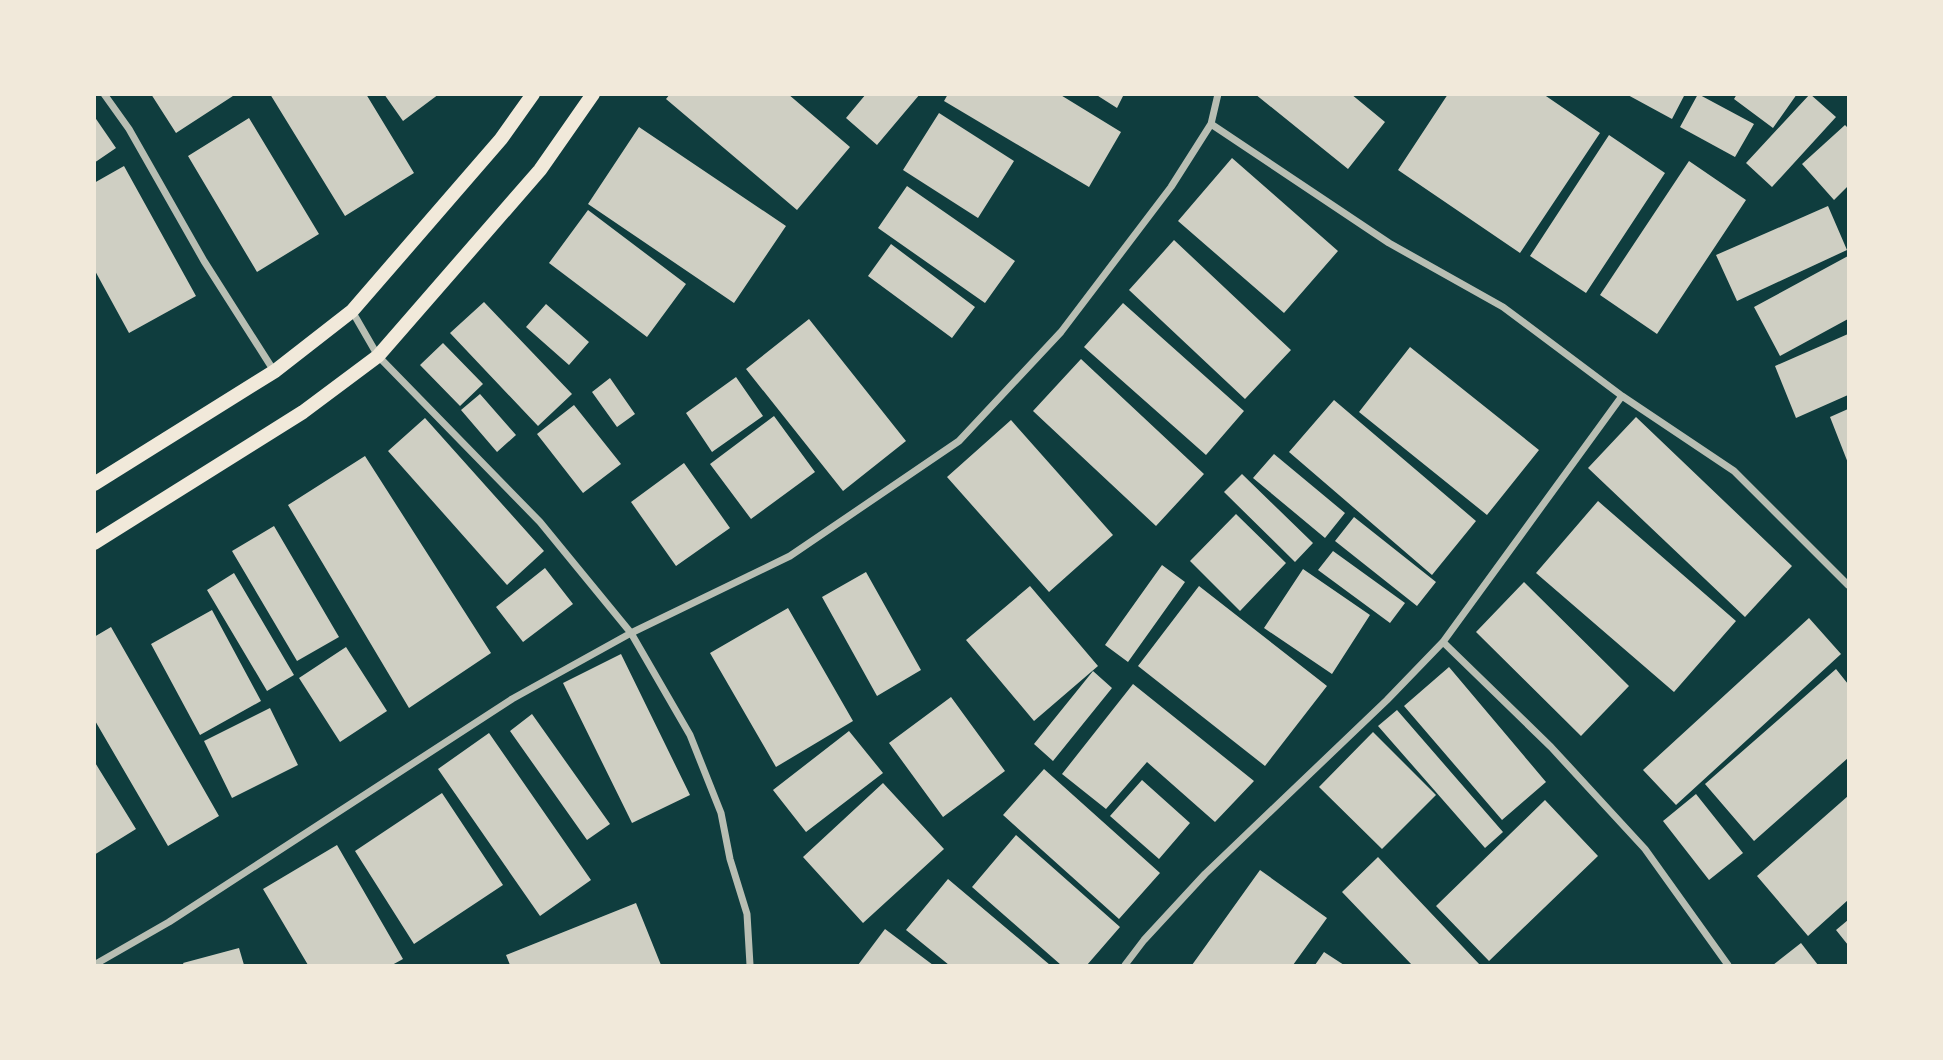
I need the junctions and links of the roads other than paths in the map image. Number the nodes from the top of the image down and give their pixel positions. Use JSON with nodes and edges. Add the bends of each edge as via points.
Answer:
{"nodes":[{"id":1,"x":104,"y":94,"type":"edge"},
{"id":2,"x":533,"y":94,"type":"edge"},
{"id":3,"x":593,"y":94,"type":"edge"},
{"id":4,"x":1218,"y":94,"type":"edge"},
{"id":5,"x":1211,"y":124,"type":"junction"},
{"id":6,"x":352,"y":311,"type":"junction"},
{"id":7,"x":377,"y":356,"type":"junction"},
{"id":8,"x":275,"y":371,"type":"junction"},
{"id":9,"x":1622,"y":396,"type":"junction"},
{"id":10,"x":94,"y":484,"type":"edge"},
{"id":11,"x":94,"y":543,"type":"edge"},
{"id":12,"x":1849,"y":585,"type":"edge"},
{"id":13,"x":631,"y":633,"type":"junction"},
{"id":14,"x":1443,"y":642,"type":"junction"},
{"id":15,"x":94,"y":965,"type":"edge"},
{"id":16,"x":750,"y":965,"type":"edge"},
{"id":17,"x":1125,"y":965,"type":"edge"},
{"id":18,"x":1728,"y":965,"type":"edge"}],
"edges":[{"from":1,"to":8,"type":"street"},
{"from":2,"to":6,"type":"main road","via":[[501,139]]},
{"from":3,"to":7,"type":"main road","via":[[540,170]]},
{"from":4,"to":5,"type":"street"},
{"from":5,"to":9,"type":"street","via":[[1389,243],[1503,307]]},
{"from":5,"to":13,"type":"street","via":[[1171,187],[1061,332],[959,441],[790,556]]},
{"from":6,"to":7,"type":"street"},
{"from":6,"to":8,"type":"main road"},
{"from":7,"to":11,"type":"main road","via":[[303,412]]},
{"from":7,"to":13,"type":"street","via":[[540,522]]},
{"from":8,"to":10,"type":"main road"},
{"from":9,"to":12,"type":"street","via":[[1734,471]]},
{"from":9,"to":14,"type":"street"},
{"from":13,"to":15,"type":"street","via":[[512,699],[169,922]]},
{"from":13,"to":16,"type":"street","via":[[690,735],[721,813],[747,914]]},
{"from":14,"to":17,"type":"street","via":[[1205,874]]},
{"from":14,"to":18,"type":"street","via":[[1551,747],[1645,849]]}]}
